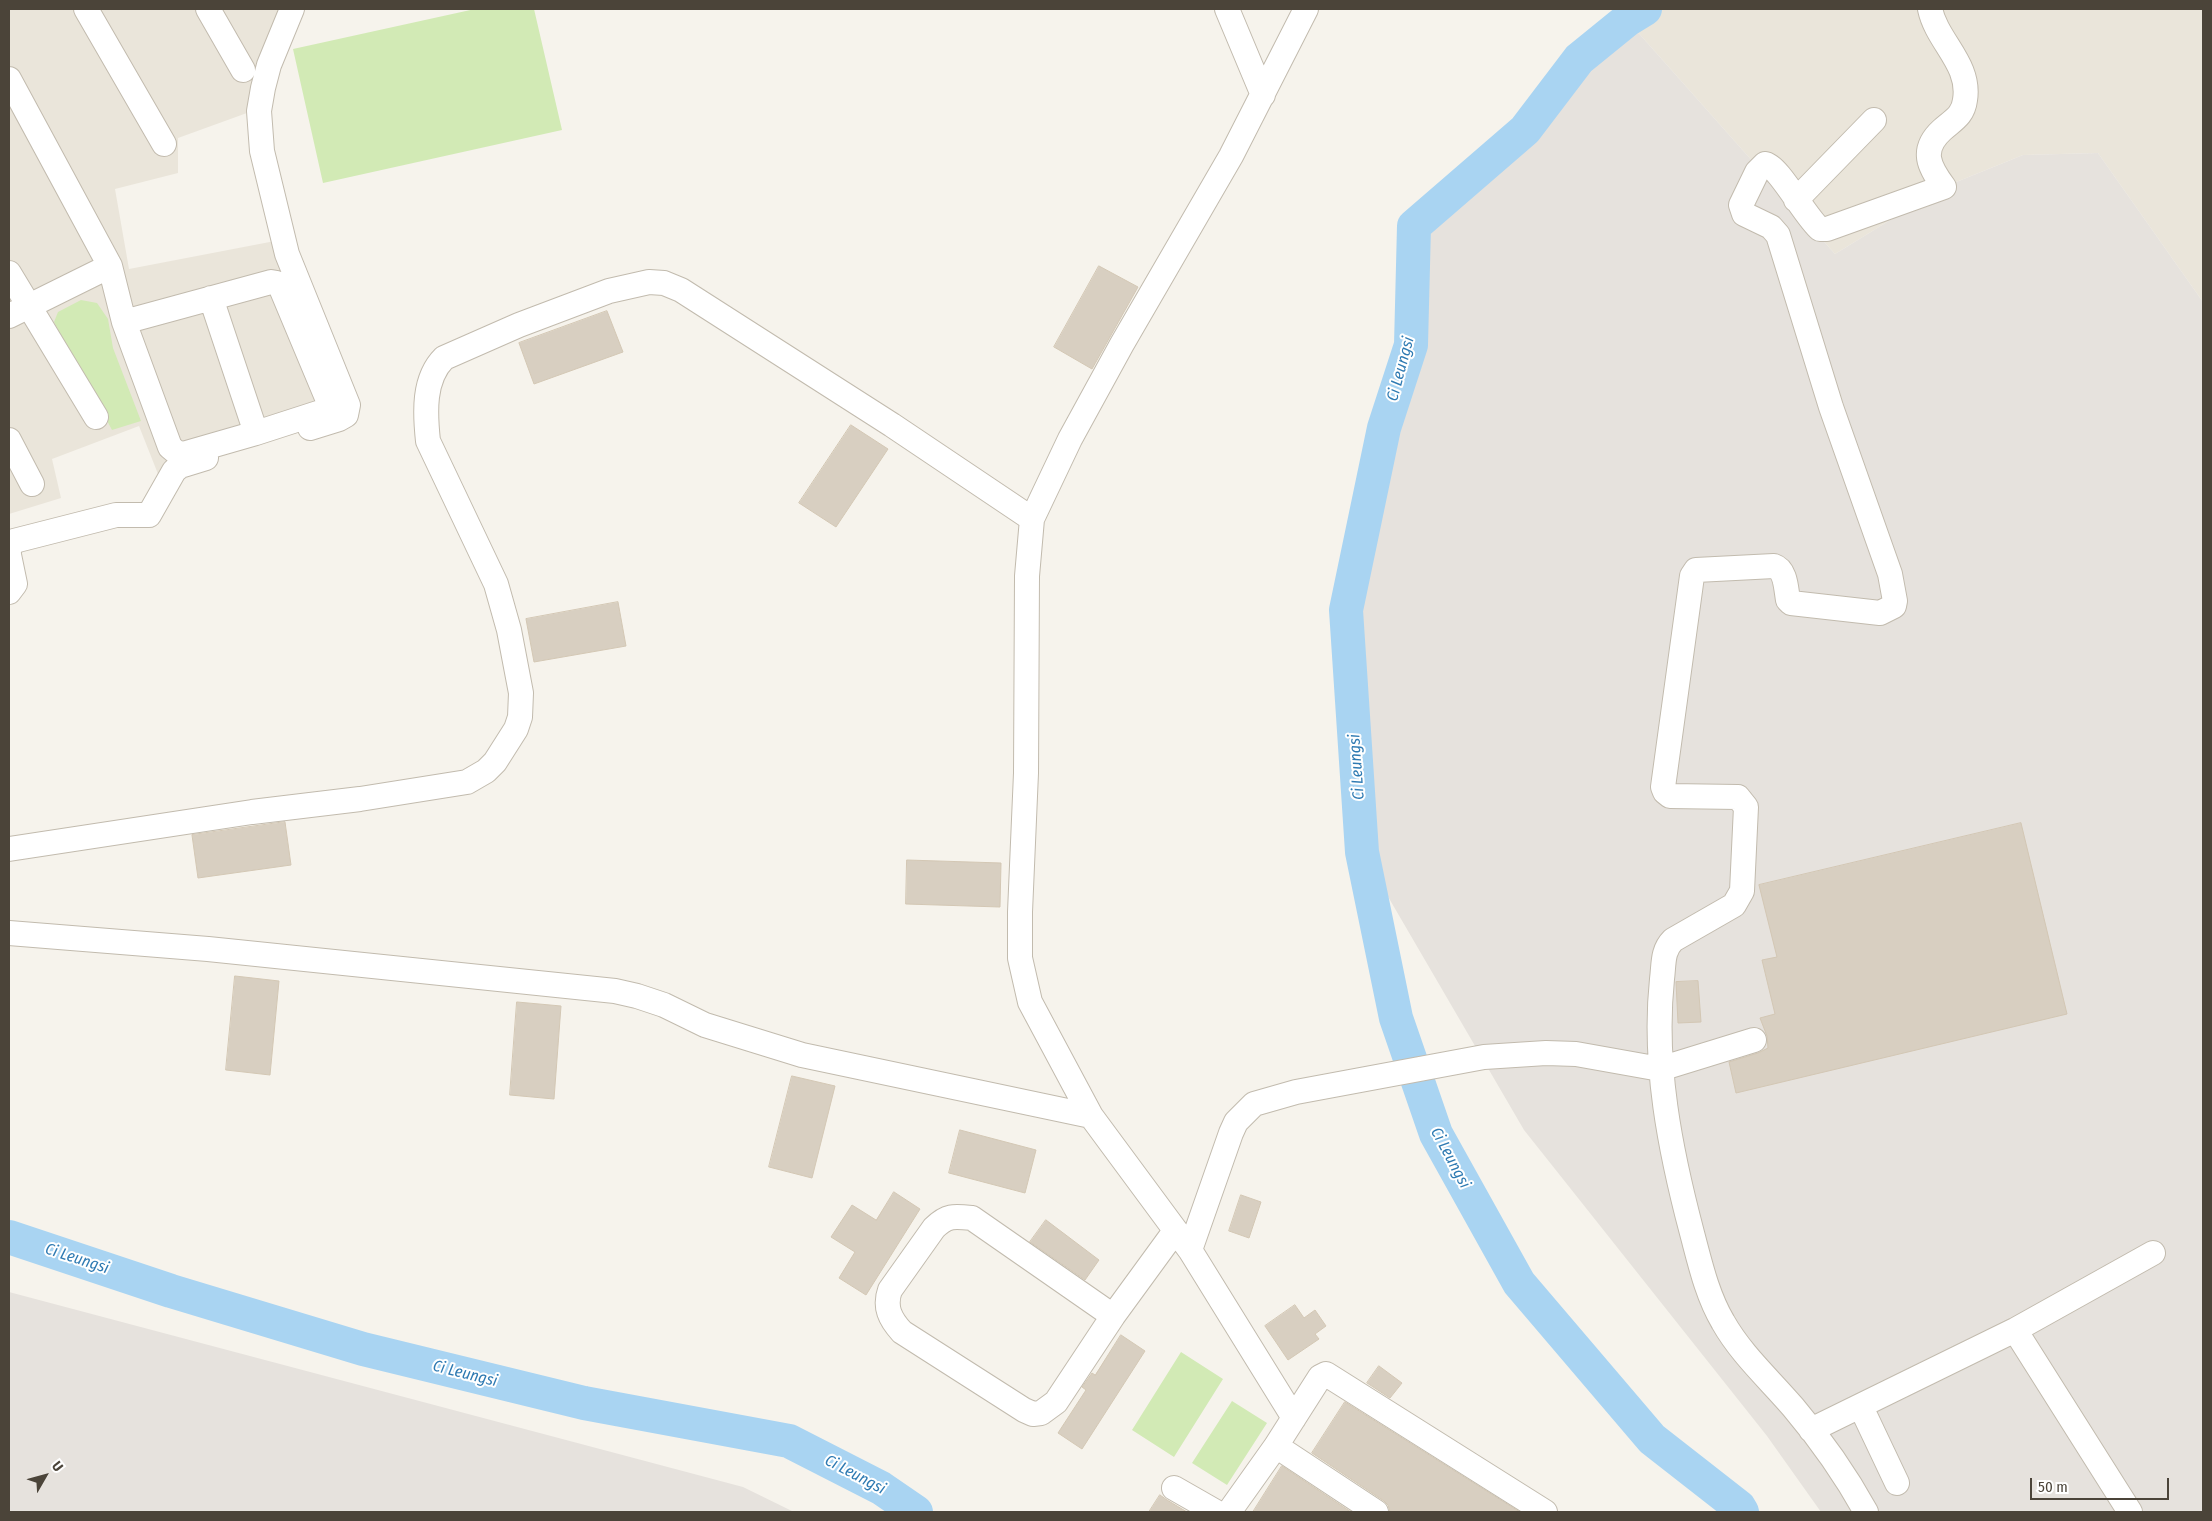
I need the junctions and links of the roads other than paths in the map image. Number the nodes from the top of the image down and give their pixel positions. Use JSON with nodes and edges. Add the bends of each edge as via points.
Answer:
{"nodes":[{"id":1,"x":86,"y":9,"type":"edge"},
{"id":2,"x":208,"y":9,"type":"edge"},
{"id":3,"x":292,"y":9,"type":"edge"},
{"id":4,"x":1227,"y":9,"type":"edge"},
{"id":5,"x":1306,"y":9,"type":"edge"},
{"id":6,"x":1930,"y":9,"type":"edge"},
{"id":7,"x":243,"y":70,"type":"dead end"},
{"id":8,"x":9,"y":79,"type":"edge"},
{"id":9,"x":1263,"y":95,"type":"junction"},
{"id":10,"x":1874,"y":120,"type":"dead end"},
{"id":11,"x":164,"y":144,"type":"dead end"},
{"id":12,"x":1796,"y":200,"type":"junction"},
{"id":13,"x":110,"y":266,"type":"junction"},
{"id":14,"x":9,"y":273,"type":"edge"},
{"id":15,"x":211,"y":298,"type":"junction"},
{"id":16,"x":18,"y":311,"type":"edge"},
{"id":17,"x":124,"y":322,"type":"junction"},
{"id":18,"x":96,"y":416,"type":"dead end"},
{"id":19,"x":256,"y":433,"type":"junction"},
{"id":20,"x":9,"y":440,"type":"edge"},
{"id":21,"x":32,"y":484,"type":"dead end"},
{"id":22,"x":1032,"y":520,"type":"junction"},
{"id":23,"x":9,"y":549,"type":"edge"},
{"id":24,"x":9,"y":555,"type":"edge"},
{"id":25,"x":9,"y":592,"type":"edge"},
{"id":26,"x":9,"y":849,"type":"edge"},
{"id":27,"x":9,"y":933,"type":"edge"},
{"id":28,"x":1754,"y":1040,"type":"dead end"},
{"id":29,"x":1660,"y":1069,"type":"junction"},
{"id":30,"x":1091,"y":1116,"type":"junction"},
{"id":31,"x":1175,"y":1231,"type":"junction"},
{"id":32,"x":1190,"y":1250,"type":"junction"},
{"id":33,"x":2154,"y":1253,"type":"dead end"},
{"id":34,"x":1113,"y":1316,"type":"junction"},
{"id":35,"x":2015,"y":1330,"type":"junction"},
{"id":36,"x":1861,"y":1407,"type":"junction"},
{"id":37,"x":1294,"y":1418,"type":"junction"},
{"id":38,"x":1812,"y":1430,"type":"junction"},
{"id":39,"x":1276,"y":1446,"type":"junction"},
{"id":40,"x":1897,"y":1483,"type":"dead end"},
{"id":41,"x":1174,"y":1488,"type":"dead end"},
{"id":42,"x":1216,"y":1512,"type":"edge"},
{"id":43,"x":1229,"y":1512,"type":"edge"},
{"id":44,"x":1376,"y":1512,"type":"edge"},
{"id":45,"x":1545,"y":1512,"type":"edge"},
{"id":46,"x":1866,"y":1512,"type":"edge"},
{"id":47,"x":2130,"y":1512,"type":"edge"}],
"edges":[{"from":1,"to":11,"type":"street"},
{"from":2,"to":7,"type":"street"},
{"from":3,"to":23,"type":"street","via":[[263,88],[260,111],[262,151],[287,254],[348,410],[339,419],[180,466],[174,470],[149,515],[116,515],[14,541]]},
{"from":4,"to":9,"type":"street"},
{"from":5,"to":9,"type":"street"},
{"from":6,"to":12,"type":"street","via":[[1938,33],[1954,53],[1965,81],[1963,109],[1932,143],[1928,158],[1931,169],[1944,187],[1824,229],[1816,226]]},
{"from":8,"to":13,"type":"street"},
{"from":9,"to":22,"type":"street","via":[[1070,439]]},
{"from":10,"to":12,"type":"street"},
{"from":12,"to":29,"type":"street","via":[[1774,169],[1765,164],[1741,209],[1744,214],[1771,227],[1778,235],[1831,407],[1890,574],[1895,601],[1891,609],[1880,613],[1794,604],[1788,600],[1780,569],[1774,566],[1701,569],[1693,573],[1663,787],[1670,796],[1735,796],[1744,803],[1742,891],[1734,904],[1665,948],[1659,1010]]},
{"from":13,"to":16,"type":"street"},
{"from":13,"to":17,"type":"street"},
{"from":14,"to":16,"type":"street"},
{"from":15,"to":17,"type":"street"},
{"from":15,"to":19,"type":"street"},
{"from":15,"to":19,"type":"street","via":[[270,282],[277,283],[330,405],[324,411]]},
{"from":16,"to":18,"type":"street"},
{"from":17,"to":19,"type":"street","via":[[170,447],[183,454]]},
{"from":20,"to":21,"type":"street"},
{"from":22,"to":26,"type":"street","via":[[892,425],[682,290],[664,283],[649,282],[609,291],[444,358],[431,377],[427,397],[428,441],[496,584],[521,692],[516,729],[486,771],[467,782]]},
{"from":22,"to":30,"type":"street","via":[[1020,958],[1030,1002]]},
{"from":24,"to":25,"type":"street","via":[[15,584]]},
{"from":27,"to":30,"type":"street","via":[[246,953],[615,992],[664,1005],[705,1024],[802,1056]]},
{"from":28,"to":29,"type":"street"},
{"from":29,"to":32,"type":"street","via":[[1576,1054],[1484,1057],[1296,1092],[1254,1104],[1236,1122]]},
{"from":29,"to":38,"type":"street","via":[[1682,1194],[1710,1297],[1732,1337]]},
{"from":30,"to":31,"type":"street"},
{"from":31,"to":32,"type":"street"},
{"from":31,"to":34,"type":"street"},
{"from":32,"to":37,"type":"street"},
{"from":33,"to":35,"type":"street"},
{"from":34,"to":34,"type":"street","via":[[1056,1402],[1041,1413],[1033,1414],[902,1332],[893,1322],[887,1299],[934,1228],[942,1219],[957,1216],[972,1218]]},
{"from":35,"to":36,"type":"street"},
{"from":35,"to":47,"type":"street"},
{"from":36,"to":38,"type":"street"},
{"from":36,"to":40,"type":"street"},
{"from":37,"to":39,"type":"street"},
{"from":37,"to":45,"type":"street","via":[[1320,1377],[1329,1375]]},
{"from":38,"to":46,"type":"street"},
{"from":39,"to":43,"type":"street"},
{"from":39,"to":44,"type":"street"},
{"from":41,"to":42,"type":"street"}]}
